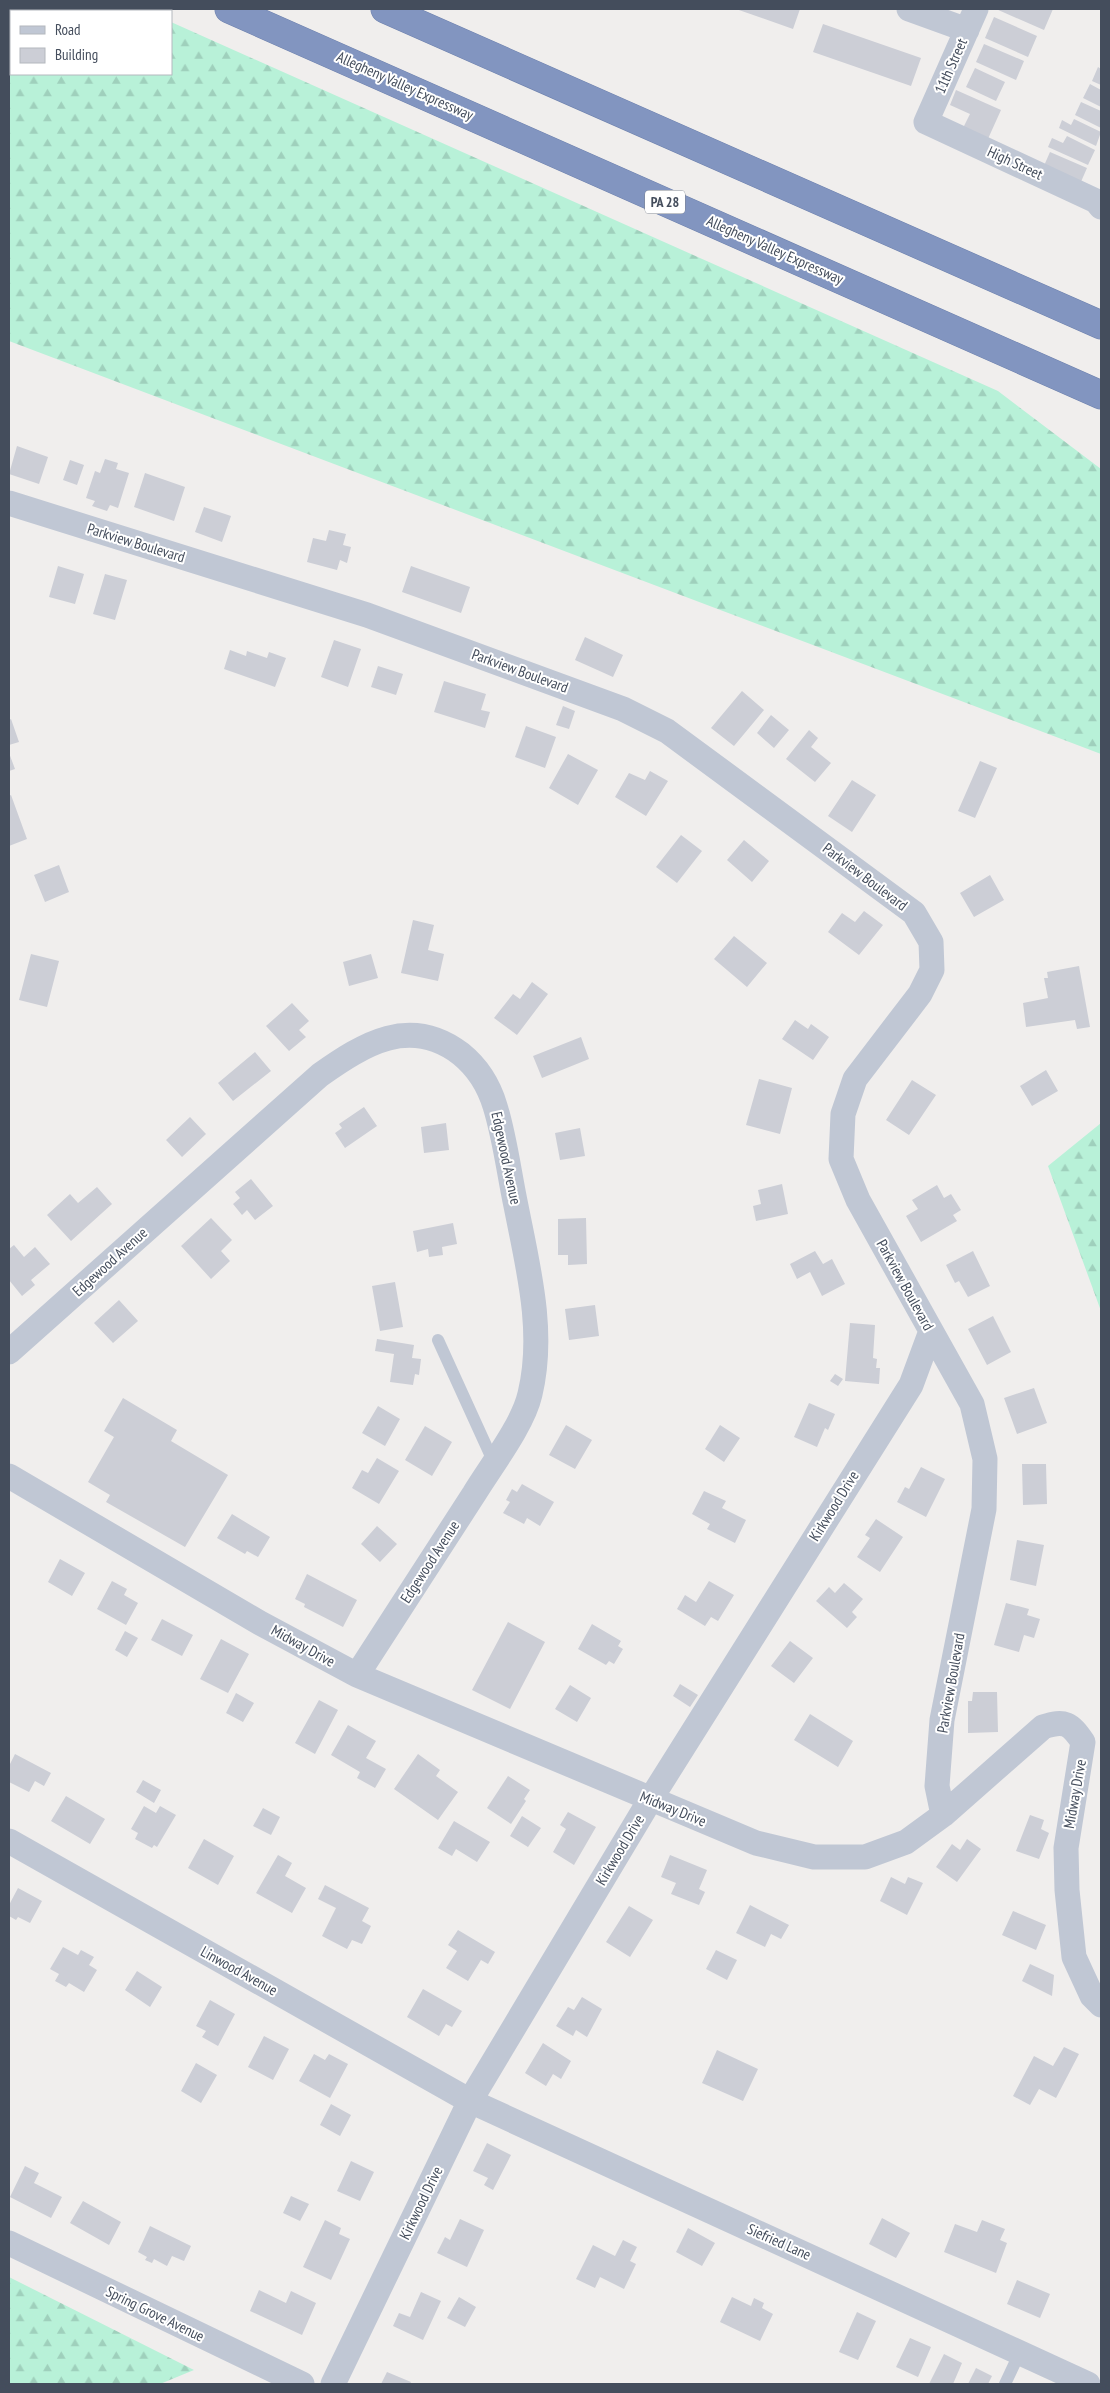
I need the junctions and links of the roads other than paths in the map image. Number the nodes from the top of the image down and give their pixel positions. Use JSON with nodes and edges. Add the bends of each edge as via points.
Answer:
{"nodes":[{"id":1,"x":229,"y":9,"type":"edge"},
{"id":2,"x":385,"y":9,"type":"edge"},
{"id":3,"x":909,"y":9,"type":"edge"},
{"id":4,"x":972,"y":19,"type":"edge"},
{"id":5,"x":926,"y":122,"type":"joint"},
{"id":6,"x":1100,"y":199,"type":"edge"},
{"id":7,"x":1101,"y":325,"type":"edge"},
{"id":8,"x":1101,"y":395,"type":"edge"},
{"id":9,"x":9,"y":503,"type":"edge"},
{"id":10,"x":931,"y":1331,"type":"junction"},
{"id":11,"x":438,"y":1340,"type":"dead end"},
{"id":12,"x":9,"y":1352,"type":"edge"},
{"id":13,"x":494,"y":1463,"type":"junction"},
{"id":14,"x":9,"y":1476,"type":"edge"},
{"id":15,"x":357,"y":1675,"type":"junction"},
{"id":16,"x":650,"y":1800,"type":"junction"},
{"id":17,"x":942,"y":1815,"type":"junction"},
{"id":18,"x":9,"y":1841,"type":"edge"},
{"id":19,"x":1101,"y":2005,"type":"edge"},
{"id":20,"x":470,"y":2101,"type":"junction"},
{"id":21,"x":9,"y":2243,"type":"edge"},
{"id":22,"x":1020,"y":2352,"type":"junction"},
{"id":23,"x":302,"y":2384,"type":"edge"},
{"id":24,"x":333,"y":2384,"type":"edge"},
{"id":25,"x":1005,"y":2384,"type":"edge"},
{"id":26,"x":1088,"y":2384,"type":"edge"}],
"edges":[{"from":1,"to":8,"type":"highway","name":"Allegheny Valley Expressway","number":"PA 28"},
{"from":2,"to":7,"type":"highway"},
{"from":3,"to":4,"type":"street"},
{"from":4,"to":5,"type":"street","name":"11th Street"},
{"from":5,"to":6,"type":"street","name":"High Street"},
{"from":9,"to":10,"type":"street","name":"Parkview Boulevard","via":[[367,615],[623,709],[667,731],[914,913],[932,942],[932,970],[920,994],[855,1079],[843,1114],[841,1159],[858,1200]]},
{"from":10,"to":16,"type":"street","name":"Kirkwood Drive","via":[[911,1385]]},
{"from":10,"to":17,"type":"street","name":"Parkview Boulevard","via":[[972,1404],[986,1459],[984,1509],[942,1720],[937,1786]]},
{"from":11,"to":13,"type":"lane"},
{"from":12,"to":13,"type":"street","name":"Edgewood Avenue","via":[[320,1075],[356,1049],[391,1036],[420,1034],[450,1046],[476,1066],[495,1104],[525,1256],[537,1356],[530,1396]]},
{"from":13,"to":15,"type":"street","name":"Edgewood Avenue"},
{"from":14,"to":15,"type":"street","name":"Midway Drive","via":[[260,1623]]},
{"from":15,"to":16,"type":"street","name":"Midway Drive"},
{"from":16,"to":17,"type":"street","name":"Midway Drive","via":[[756,1843],[814,1857],[866,1857],[906,1842]]},
{"from":16,"to":20,"type":"street","name":"Kirkwood Drive"},
{"from":17,"to":19,"type":"street","name":"Midway Drive","via":[[1043,1727],[1058,1722],[1072,1727],[1083,1742],[1066,1848],[1074,1957],[1092,1996]]},
{"from":18,"to":20,"type":"street","name":"Linwood Avenue"},
{"from":20,"to":22,"type":"street","name":"Siefried Lane"},
{"from":20,"to":24,"type":"street","name":"Kirkwood Drive"},
{"from":21,"to":23,"type":"street","name":"Spring Grove Avenue"},
{"from":22,"to":25,"type":"lane"},
{"from":22,"to":26,"type":"street","name":"Siefried Lane"}]}
